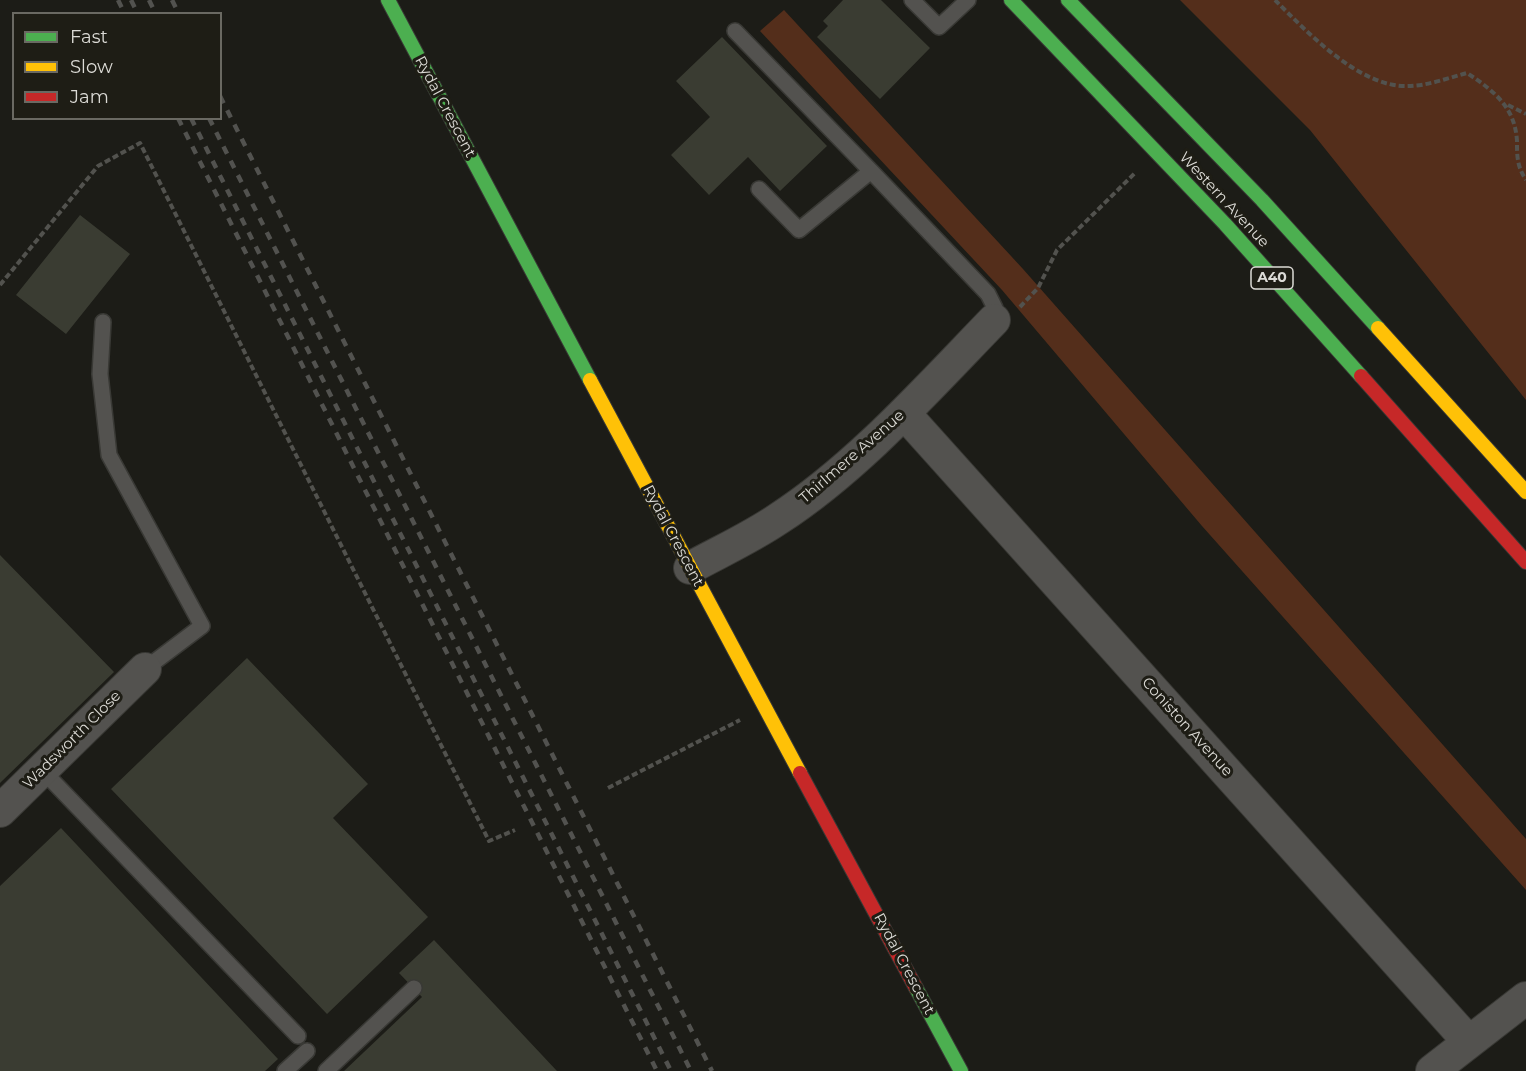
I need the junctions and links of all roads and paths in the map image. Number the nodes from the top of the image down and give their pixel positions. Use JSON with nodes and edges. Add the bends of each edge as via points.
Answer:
{"nodes":[{"id":1,"x":388,"y":0,"type":"edge"},
{"id":2,"x":912,"y":0,"type":"edge"},
{"id":3,"x":968,"y":0,"type":"edge"},
{"id":4,"x":1011,"y":0,"type":"edge"},
{"id":5,"x":1068,"y":0,"type":"edge"},
{"id":6,"x":1275,"y":0,"type":"edge"},
{"id":7,"x":735,"y":30,"type":"dead end"},
{"id":8,"x":1506,"y":104,"type":"junction"},
{"id":9,"x":1526,"y":114,"type":"edge"},
{"id":10,"x":1157,"y":152,"type":"junction"},
{"id":11,"x":871,"y":171,"type":"junction"},
{"id":12,"x":1526,"y":180,"type":"edge"},
{"id":13,"x":759,"y":189,"type":"dead end"},
{"id":14,"x":0,"y":285,"type":"edge"},
{"id":15,"x":994,"y":320,"type":"junction"},
{"id":16,"x":103,"y":321,"type":"dead end"},
{"id":17,"x":904,"y":413,"type":"junction"},
{"id":18,"x":1526,"y":492,"type":"edge"},
{"id":19,"x":1526,"y":562,"type":"edge"},
{"id":20,"x":690,"y":568,"type":"junction"},
{"id":21,"x":145,"y":669,"type":"joint"},
{"id":22,"x":764,"y":707,"type":"junction"},
{"id":23,"x":42,"y":770,"type":"junction"},
{"id":24,"x":608,"y":789,"type":"dead end"},
{"id":25,"x":0,"y":811,"type":"edge"},
{"id":26,"x":515,"y":830,"type":"dead end"},
{"id":27,"x":414,"y":988,"type":"dead end"},
{"id":28,"x":1526,"y":998,"type":"edge"},
{"id":29,"x":297,"y":1036,"type":"dead end"},
{"id":30,"x":1469,"y":1042,"type":"junction"},
{"id":31,"x":307,"y":1051,"type":"dead end"},
{"id":32,"x":285,"y":1071,"type":"edge"},
{"id":33,"x":326,"y":1071,"type":"edge"},
{"id":34,"x":961,"y":1071,"type":"edge"},
{"id":35,"x":1432,"y":1071,"type":"edge"}],
"edges":[{"from":1,"to":20,"type":"main road","name":"Rydal Crescent"},
{"from":2,"to":3,"type":"lane","via":[[939,27]]},
{"from":4,"to":10,"type":"main road","name":"Western Avenue","number":"A40"},
{"from":5,"to":18,"type":"main road","name":"Western Avenue","number":"A40","via":[[1262,200]]},
{"from":6,"to":8,"type":"path","via":[[1350,67],[1382,82],[1408,86],[1467,73]]},
{"from":7,"to":11,"type":"lane"},
{"from":8,"to":9,"type":"path"},
{"from":8,"to":12,"type":"path","via":[[1515,123],[1517,167]]},
{"from":10,"to":15,"type":"path","via":[[1057,250],[1038,288],[1012,315]]},
{"from":10,"to":19,"type":"main road","name":"Western Avenue","number":"A40"},
{"from":11,"to":13,"type":"lane","via":[[799,230]]},
{"from":11,"to":15,"type":"lane","via":[[987,294],[995,308]]},
{"from":14,"to":26,"type":"path","via":[[98,166],[140,143],[489,841]]},
{"from":15,"to":17,"type":"street","name":"Thirlmere Avenue"},
{"from":16,"to":21,"type":"lane","via":[[100,374],[109,455],[202,626]]},
{"from":17,"to":20,"type":"street","name":"Thirlmere Avenue","via":[[826,483],[778,519]]},
{"from":17,"to":30,"type":"street","name":"Coniston Avenue"},
{"from":20,"to":22,"type":"main road","name":"Rydal Crescent"},
{"from":21,"to":23,"type":"street","name":"Wadsworth Close"},
{"from":22,"to":24,"type":"path"},
{"from":22,"to":34,"type":"main road","name":"Rydal Crescent"},
{"from":23,"to":25,"type":"street","name":"Wadsworth Close"},
{"from":23,"to":29,"type":"lane"},
{"from":27,"to":33,"type":"lane"},
{"from":28,"to":30,"type":"street"},
{"from":30,"to":35,"type":"street"},
{"from":31,"to":32,"type":"lane"}]}
